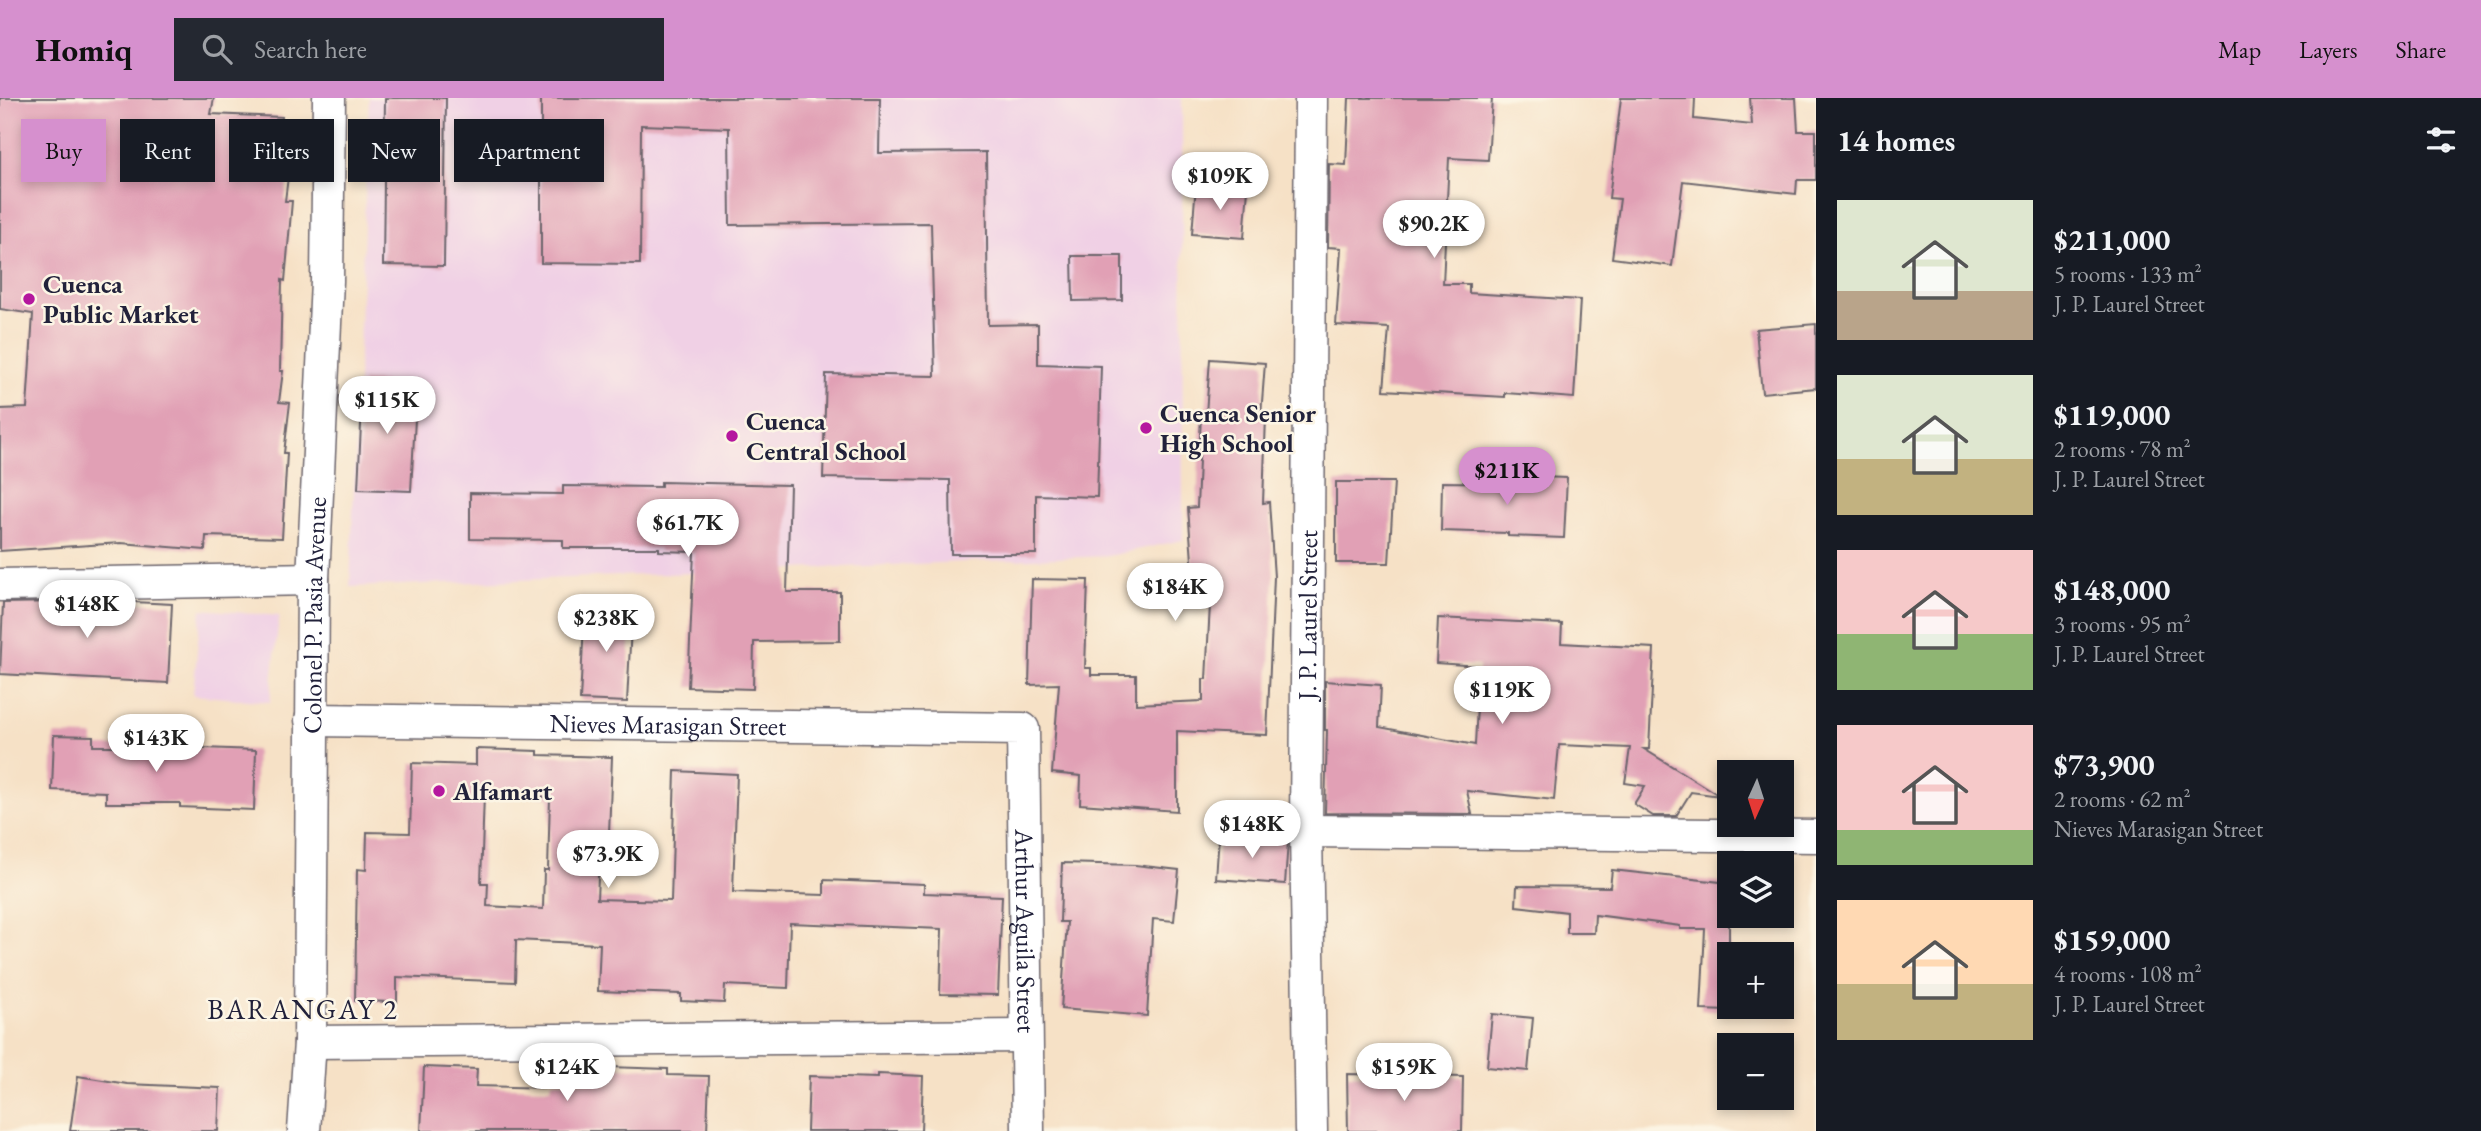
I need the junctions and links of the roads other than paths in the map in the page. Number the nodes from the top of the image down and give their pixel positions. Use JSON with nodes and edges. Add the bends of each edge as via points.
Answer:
{"nodes":[{"id":1,"x":329,"y":98,"type":"edge"},
{"id":2,"x":1311,"y":98,"type":"edge"},
{"id":3,"x":313,"y":579,"type":"junction"},
{"id":4,"x":0,"y":585,"type":"edge"},
{"id":5,"x":311,"y":720,"type":"junction"},
{"id":6,"x":1023,"y":729,"type":"joint"},
{"id":7,"x":1307,"y":831,"type":"junction"},
{"id":8,"x":1816,"y":836,"type":"edge"},
{"id":9,"x":1026,"y":1036,"type":"junction"},
{"id":10,"x":310,"y":1042,"type":"junction"},
{"id":11,"x":304,"y":1131,"type":"edge"},
{"id":12,"x":1028,"y":1131,"type":"edge"},
{"id":13,"x":1311,"y":1131,"type":"edge"}],
"edges":[{"from":1,"to":3,"type":"street","name":"Colonel P. Pasia Avenue","via":[[327,281]]},
{"from":2,"to":7,"type":"street","name":"J. P. Laurel Street"},
{"from":3,"to":4,"type":"street"},
{"from":3,"to":5,"type":"street","name":"Colonel P. Pasia Avenue"},
{"from":5,"to":6,"type":"street","name":"Nieves Marasigan Street"},
{"from":5,"to":10,"type":"street","name":"Colonel P. Pasia Avenue"},
{"from":6,"to":9,"type":"street","name":"Arthur Aguila Street"},
{"from":7,"to":8,"type":"street"},
{"from":7,"to":13,"type":"street","name":"J. P. Laurel Street"},
{"from":9,"to":10,"type":"street"},
{"from":9,"to":12,"type":"street","name":"Arthur Aguila Street"},
{"from":10,"to":11,"type":"street","name":"Colonel P. Pasia Avenue"}]}
